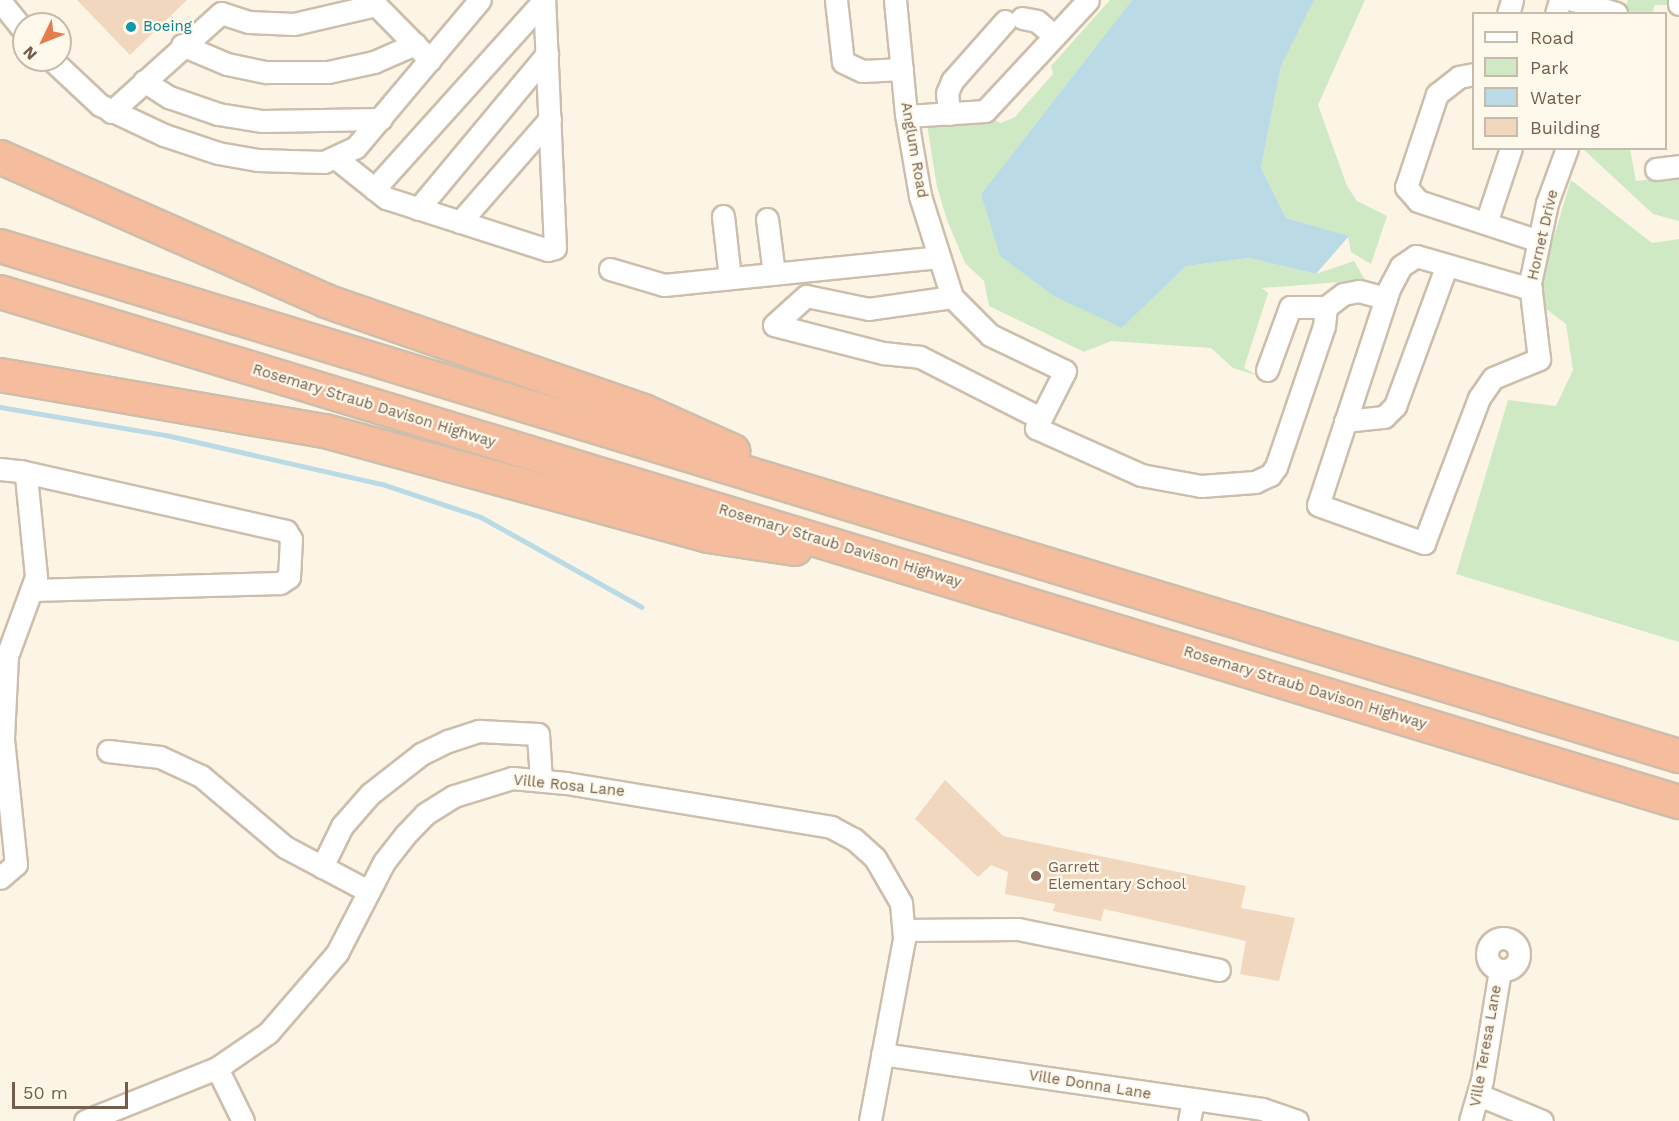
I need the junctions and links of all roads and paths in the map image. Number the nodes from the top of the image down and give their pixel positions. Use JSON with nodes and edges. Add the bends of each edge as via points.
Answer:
{"nodes":[{"id":1,"x":480,"y":0,"type":"edge"},
{"id":2,"x":544,"y":0,"type":"edge"},
{"id":3,"x":836,"y":0,"type":"edge"},
{"id":4,"x":895,"y":0,"type":"edge"},
{"id":5,"x":1088,"y":0,"type":"edge"},
{"id":6,"x":1573,"y":0,"type":"edge"},
{"id":7,"x":0,"y":2,"type":"edge"},
{"id":8,"x":1613,"y":12,"type":"edge"},
{"id":9,"x":12,"y":16,"type":"edge"},
{"id":10,"x":1054,"y":36,"type":"junction"},
{"id":11,"x":415,"y":44,"type":"junction"},
{"id":12,"x":182,"y":45,"type":"junction"},
{"id":13,"x":547,"y":54,"type":"junction"},
{"id":14,"x":430,"y":60,"type":"junction"},
{"id":15,"x":902,"y":69,"type":"junction"},
{"id":16,"x":66,"y":72,"type":"edge"},
{"id":17,"x":1472,"y":74,"type":"edge"},
{"id":18,"x":144,"y":81,"type":"junction"},
{"id":19,"x":111,"y":112,"type":"junction"},
{"id":20,"x":948,"y":114,"type":"junction"},
{"id":21,"x":907,"y":116,"type":"junction"},
{"id":22,"x":381,"y":119,"type":"junction"},
{"id":23,"x":550,"y":119,"type":"junction"},
{"id":24,"x":1510,"y":150,"type":"edge"},
{"id":25,"x":1566,"y":150,"type":"edge"},
{"id":26,"x":0,"y":157,"type":"edge"},
{"id":27,"x":337,"y":159,"type":"junction"},
{"id":28,"x":1679,"y":166,"type":"edge"},
{"id":29,"x":1656,"y":169,"type":"dead end"},
{"id":30,"x":374,"y":189,"type":"junction"},
{"id":31,"x":418,"y":209,"type":"junction"},
{"id":32,"x":723,"y":216,"type":"dead end"},
{"id":33,"x":767,"y":219,"type":"dead end"},
{"id":34,"x":460,"y":222,"type":"junction"},
{"id":35,"x":1486,"y":223,"type":"junction"},
{"id":36,"x":1539,"y":241,"type":"junction"},
{"id":37,"x":0,"y":246,"type":"edge"},
{"id":38,"x":939,"y":257,"type":"junction"},
{"id":39,"x":1447,"y":265,"type":"junction"},
{"id":40,"x":610,"y":268,"type":"dead end"},
{"id":41,"x":774,"y":274,"type":"junction"},
{"id":42,"x":730,"y":278,"type":"junction"},
{"id":43,"x":1531,"y":289,"type":"junction"},
{"id":44,"x":0,"y":292,"type":"edge"},
{"id":45,"x":952,"y":297,"type":"junction"},
{"id":46,"x":1386,"y":298,"type":"junction"},
{"id":47,"x":1326,"y":307,"type":"junction"},
{"id":48,"x":1267,"y":370,"type":"dead end"},
{"id":49,"x":0,"y":375,"type":"edge"},
{"id":50,"x":1040,"y":418,"type":"junction"},
{"id":51,"x":1346,"y":421,"type":"junction"},
{"id":52,"x":10,"y":470,"type":"edge"},
{"id":53,"x":857,"y":506,"type":"junction"},
{"id":54,"x":910,"y":567,"type":"junction"},
{"id":55,"x":32,"y":590,"type":"junction"},
{"id":56,"x":108,"y":751,"type":"dead end"},
{"id":57,"x":1679,"y":756,"type":"edge"},
{"id":58,"x":541,"y":780,"type":"junction"},
{"id":59,"x":1679,"y":802,"type":"edge"},
{"id":60,"x":322,"y":867,"type":"junction"},
{"id":61,"x":0,"y":878,"type":"edge"},
{"id":62,"x":368,"y":891,"type":"junction"},
{"id":63,"x":904,"y":930,"type":"junction"},
{"id":64,"x":1219,"y":970,"type":"dead end"},
{"id":65,"x":1500,"y":970,"type":"dead end"},
{"id":66,"x":882,"y":1054,"type":"junction"},
{"id":67,"x":217,"y":1068,"type":"junction"},
{"id":68,"x":1479,"y":1095,"type":"junction"},
{"id":69,"x":1191,"y":1111,"type":"edge"},
{"id":70,"x":85,"y":1121,"type":"edge"},
{"id":71,"x":243,"y":1121,"type":"edge"},
{"id":72,"x":870,"y":1121,"type":"edge"},
{"id":73,"x":1297,"y":1121,"type":"edge"},
{"id":74,"x":1470,"y":1121,"type":"edge"},
{"id":75,"x":1542,"y":1121,"type":"edge"}],
"edges":[{"from":1,"to":14,"type":"street"},
{"from":2,"to":13,"type":"street"},
{"from":2,"to":30,"type":"street"},
{"from":3,"to":15,"type":"street","via":[[843,62],[862,71]]},
{"from":4,"to":15,"type":"street","name":"Anglum Road"},
{"from":5,"to":10,"type":"street"},
{"from":6,"to":8,"type":"street"},
{"from":7,"to":9,"type":"street"},
{"from":10,"to":20,"type":"street","via":[[985,111]]},
{"from":10,"to":20,"type":"street","via":[[1037,21],[1013,20],[952,81],[947,93]]},
{"from":11,"to":12,"type":"street","via":[[374,62],[328,72],[266,72],[227,64]]},
{"from":11,"to":12,"type":"street","via":[[376,5],[294,24],[249,22],[221,13]]},
{"from":11,"to":14,"type":"street"},
{"from":12,"to":18,"type":"street"},
{"from":13,"to":23,"type":"street"},
{"from":13,"to":31,"type":"street"},
{"from":14,"to":22,"type":"street"},
{"from":15,"to":21,"type":"street","name":"Anglum Road"},
{"from":16,"to":19,"type":"street"},
{"from":17,"to":35,"type":"street","via":[[1459,77],[1437,94],[1406,187],[1419,201]]},
{"from":18,"to":19,"type":"street"},
{"from":18,"to":22,"type":"street","via":[[169,97],[229,116],[262,121]]},
{"from":19,"to":27,"type":"street","via":[[218,153],[258,160]]},
{"from":20,"to":21,"type":"street"},
{"from":21,"to":38,"type":"street","name":"Anglum Road","via":[[920,196]]},
{"from":22,"to":27,"type":"street","via":[[356,147]]},
{"from":23,"to":34,"type":"street"},
{"from":23,"to":34,"type":"street","via":[[555,248],[548,250]]},
{"from":24,"to":35,"type":"street"},
{"from":25,"to":36,"type":"street","name":"Hornet Drive","via":[[1547,203]]},
{"from":26,"to":53,"type":"highway","via":[[326,301],[644,411]]},
{"from":27,"to":30,"type":"street"},
{"from":28,"to":29,"type":"street"},
{"from":30,"to":31,"type":"street","via":[[386,198]]},
{"from":31,"to":34,"type":"street"},
{"from":32,"to":42,"type":"street"},
{"from":33,"to":41,"type":"street"},
{"from":35,"to":36,"type":"street"},
{"from":36,"to":43,"type":"street","name":"Hornet Drive"},
{"from":37,"to":53,"type":"highway"},
{"from":38,"to":41,"type":"street"},
{"from":38,"to":45,"type":"street","name":"Anglum Road"},
{"from":39,"to":43,"type":"street"},
{"from":39,"to":46,"type":"street","via":[[1416,256],[1401,266]]},
{"from":39,"to":51,"type":"street","via":[[1395,406],[1384,417]]},
{"from":40,"to":42,"type":"street","via":[[664,285]]},
{"from":41,"to":42,"type":"street"},
{"from":43,"to":51,"type":"street","name":"Hornet Drive","via":[[1539,359],[1493,378],[1479,398],[1424,543],[1318,505]]},
{"from":44,"to":54,"type":"highway","name":"Rosemary Straub Davison Highway"},
{"from":45,"to":50,"type":"street","via":[[990,335],[1065,371]]},
{"from":45,"to":50,"type":"street","via":[[869,309],[806,296],[774,325],[883,353],[920,357]]},
{"from":46,"to":47,"type":"street","via":[[1359,291],[1343,294]]},
{"from":46,"to":51,"type":"street"},
{"from":47,"to":48,"type":"street","via":[[1290,307]]},
{"from":47,"to":50,"type":"street","via":[[1324,326],[1276,466],[1270,475],[1255,482],[1201,486],[1141,475],[1036,428]]},
{"from":49,"to":54,"type":"highway","via":[[325,431],[708,536]]},
{"from":52,"to":55,"type":"street","via":[[26,476],[36,577]]},
{"from":52,"to":55,"type":"street","via":[[286,531],[291,538],[289,577],[280,583]]},
{"from":53,"to":57,"type":"highway"},
{"from":54,"to":59,"type":"highway","name":"Rosemary Straub Davison Highway"},
{"from":55,"to":61,"type":"street","via":[[7,656],[3,739],[16,864]]},
{"from":56,"to":60,"type":"street","via":[[160,757],[201,776],[222,789],[262,829]]},
{"from":58,"to":60,"type":"street","via":[[538,734],[479,731],[448,741],[421,754],[370,794],[342,826]]},
{"from":58,"to":62,"type":"street","name":"Ville Rosa Lane","via":[[512,778],[484,784],[425,814],[384,862]]},
{"from":58,"to":63,"type":"street","name":"Ville Rosa Lane","via":[[831,827],[854,839],[875,858],[901,903]]},
{"from":60,"to":62,"type":"street"},
{"from":62,"to":67,"type":"street","name":"Ville Rosa Lane","via":[[337,953],[316,982],[268,1033]]},
{"from":63,"to":64,"type":"street","via":[[1018,928]]},
{"from":63,"to":66,"type":"street","name":"Ville Rosa Lane"},
{"from":65,"to":68,"type":"street","name":"Ville Teresa Lane"},
{"from":66,"to":69,"type":"street","name":"Ville Donna Lane"},
{"from":66,"to":72,"type":"street","name":"Ville Rosa Lane"},
{"from":67,"to":70,"type":"street","name":"Ville Rosa Lane"},
{"from":67,"to":71,"type":"street"},
{"from":68,"to":74,"type":"street","name":"Ville Teresa Lane"},
{"from":68,"to":75,"type":"street"},
{"from":69,"to":73,"type":"street","name":"Ville Donna Lane","via":[[1262,1109]]}]}
